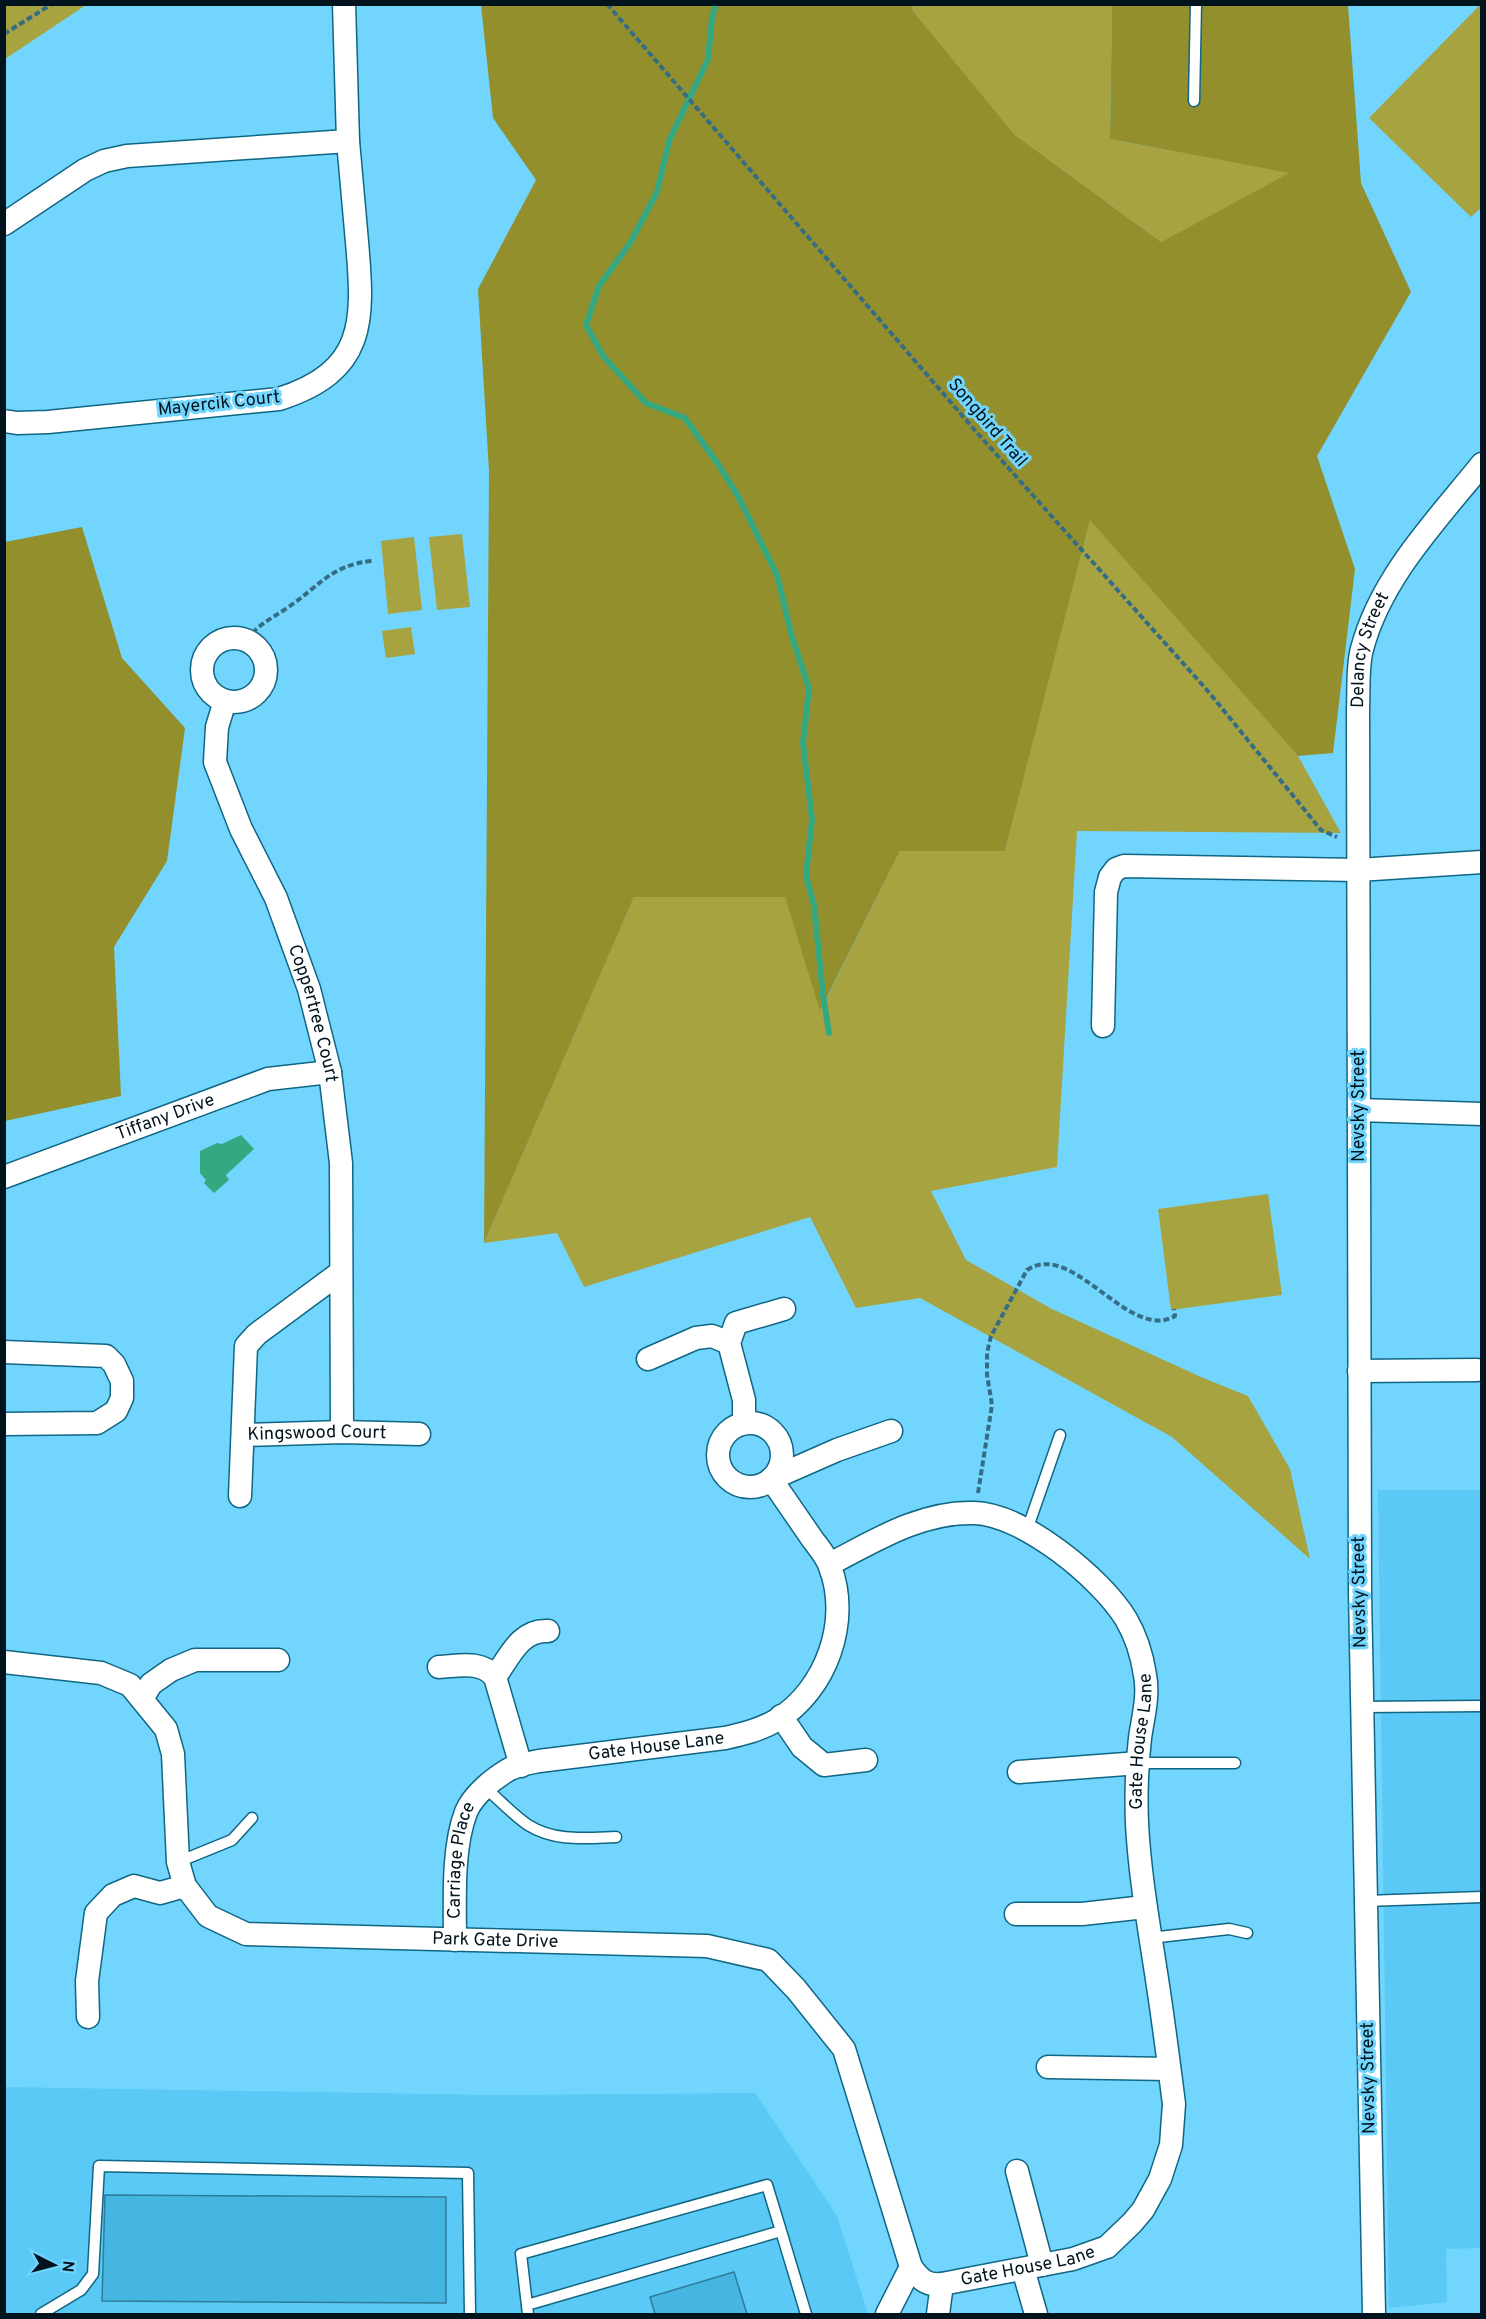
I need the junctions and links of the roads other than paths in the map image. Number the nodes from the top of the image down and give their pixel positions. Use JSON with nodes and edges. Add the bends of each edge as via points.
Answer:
{"nodes":[{"id":1,"x":344,"y":4,"type":"edge"},
{"id":2,"x":1196,"y":4,"type":"edge"},
{"id":3,"x":1194,"y":101,"type":"dead end"},
{"id":4,"x":348,"y":141,"type":"junction"},
{"id":5,"x":4,"y":224,"type":"edge"},
{"id":6,"x":4,"y":421,"type":"edge"},
{"id":7,"x":1482,"y":464,"type":"edge"},
{"id":8,"x":225,"y":701,"type":"junction"},
{"id":9,"x":1482,"y":862,"type":"edge"},
{"id":10,"x":1358,"y":870,"type":"junction"},
{"id":11,"x":1103,"y":1026,"type":"dead end"},
{"id":12,"x":330,"y":1072,"type":"junction"},
{"id":13,"x":1359,"y":1110,"type":"junction"},
{"id":14,"x":1482,"y":1114,"type":"edge"},
{"id":15,"x":4,"y":1177,"type":"edge"},
{"id":16,"x":341,"y":1272,"type":"junction"},
{"id":17,"x":784,"y":1310,"type":"dead end"},
{"id":18,"x":729,"y":1343,"type":"junction"},
{"id":19,"x":4,"y":1352,"type":"edge"},
{"id":20,"x":648,"y":1359,"type":"dead end"},
{"id":21,"x":1477,"y":1370,"type":"dead end"},
{"id":22,"x":1359,"y":1371,"type":"junction"},
{"id":23,"x":744,"y":1423,"type":"junction"},
{"id":24,"x":4,"y":1424,"type":"edge"},
{"id":25,"x":891,"y":1431,"type":"dead end"},
{"id":26,"x":342,"y":1432,"type":"junction"},
{"id":27,"x":419,"y":1434,"type":"dead end"},
{"id":28,"x":243,"y":1435,"type":"junction"},
{"id":29,"x":1060,"y":1435,"type":"dead end"},
{"id":30,"x":771,"y":1479,"type":"junction"},
{"id":31,"x":240,"y":1496,"type":"dead end"},
{"id":32,"x":1027,"y":1530,"type":"junction"},
{"id":33,"x":830,"y":1564,"type":"junction"},
{"id":34,"x":548,"y":1631,"type":"dead end"},
{"id":35,"x":278,"y":1660,"type":"dead end"},
{"id":36,"x":4,"y":1662,"type":"edge"},
{"id":37,"x":439,"y":1667,"type":"dead end"},
{"id":38,"x":495,"y":1677,"type":"junction"},
{"id":39,"x":142,"y":1699,"type":"junction"},
{"id":40,"x":1482,"y":1706,"type":"edge"},
{"id":41,"x":1362,"y":1707,"type":"junction"},
{"id":42,"x":781,"y":1716,"type":"junction"},
{"id":43,"x":866,"y":1760,"type":"dead end"},
{"id":44,"x":1139,"y":1763,"type":"junction"},
{"id":45,"x":1235,"y":1763,"type":"dead end"},
{"id":46,"x":521,"y":1766,"type":"junction"},
{"id":47,"x":1019,"y":1772,"type":"dead end"},
{"id":48,"x":484,"y":1787,"type":"junction"},
{"id":49,"x":252,"y":1818,"type":"dead end"},
{"id":50,"x":616,"y":1837,"type":"dead end"},
{"id":51,"x":178,"y":1862,"type":"junction"},
{"id":52,"x":185,"y":1886,"type":"junction"},
{"id":53,"x":1482,"y":1897,"type":"edge"},
{"id":54,"x":1365,"y":1901,"type":"junction"},
{"id":55,"x":1144,"y":1907,"type":"junction"},
{"id":56,"x":1016,"y":1914,"type":"dead end"},
{"id":57,"x":1247,"y":1933,"type":"dead end"},
{"id":58,"x":1150,"y":1938,"type":"junction"},
{"id":59,"x":455,"y":1940,"type":"junction"},
{"id":60,"x":88,"y":2018,"type":"dead end"},
{"id":61,"x":1048,"y":2067,"type":"dead end"},
{"id":62,"x":1169,"y":2069,"type":"junction"},
{"id":63,"x":1017,"y":2171,"type":"dead end"},
{"id":64,"x":781,"y":2231,"type":"junction"},
{"id":65,"x":911,"y":2267,"type":"junction"},
{"id":66,"x":1032,"y":2267,"type":"junction"},
{"id":67,"x":942,"y":2284,"type":"junction"},
{"id":68,"x":528,"y":2310,"type":"edge"},
{"id":69,"x":41,"y":2314,"type":"edge"},
{"id":70,"x":470,"y":2314,"type":"edge"},
{"id":71,"x":806,"y":2314,"type":"edge"},
{"id":72,"x":887,"y":2314,"type":"edge"},
{"id":73,"x":938,"y":2314,"type":"edge"},
{"id":74,"x":1036,"y":2314,"type":"edge"},
{"id":75,"x":1374,"y":2314,"type":"edge"}],
"edges":[{"from":1,"to":4,"type":"street","name":"Mayercik Court"},
{"from":2,"to":3,"type":"lane"},
{"from":4,"to":5,"type":"street","via":[[104,160]]},
{"from":4,"to":6,"type":"street","name":"Mayercik Court","via":[[362,295],[351,346],[339,366],[323,380],[279,399],[48,422]]},
{"from":7,"to":10,"type":"street","name":"Delancy Street","via":[[1406,558],[1379,606],[1362,650]]},
{"from":8,"to":8,"type":"street","via":[[246,700],[255,694],[266,676],[263,654],[237,637],[216,642],[203,658],[207,689]]},
{"from":8,"to":12,"type":"street","name":"Coppertree Court","via":[[217,727],[215,762],[241,829],[280,908],[309,989]]},
{"from":9,"to":10,"type":"street"},
{"from":10,"to":11,"type":"street","via":[[1137,866],[1116,869],[1110,877],[1105,901]]},
{"from":10,"to":13,"type":"street","name":"Nevsky Street"},
{"from":12,"to":15,"type":"street","name":"Tiffany Drive","via":[[268,1079]]},
{"from":12,"to":16,"type":"street","name":"Coppertree Court","via":[[341,1162]]},
{"from":13,"to":14,"type":"street"},
{"from":13,"to":22,"type":"street","name":"Nevsky Street"},
{"from":16,"to":26,"type":"street","name":"Coppertree Court"},
{"from":16,"to":28,"type":"street","name":"Kingswood Court","via":[[246,1346]]},
{"from":17,"to":18,"type":"street","via":[[736,1323]]},
{"from":18,"to":20,"type":"street","via":[[712,1336],[696,1338]]},
{"from":18,"to":23,"type":"street","via":[[744,1400]]},
{"from":19,"to":24,"type":"street","via":[[106,1356],[122,1381],[122,1398],[116,1411],[97,1423]]},
{"from":21,"to":22,"type":"street"},
{"from":22,"to":41,"type":"street","name":"Nevsky Street"},
{"from":23,"to":30,"type":"street","via":[[764,1426],[779,1441],[782,1461]]},
{"from":23,"to":30,"type":"street","via":[[734,1427],[720,1443],[719,1465],[732,1482],[741,1486],[752,1488]]},
{"from":25,"to":30,"type":"street"},
{"from":26,"to":27,"type":"street","name":"Kingswood Court"},
{"from":26,"to":28,"type":"street","name":"Kingswood Court"},
{"from":28,"to":31,"type":"street"},
{"from":29,"to":32,"type":"lane"},
{"from":30,"to":33,"type":"street"},
{"from":32,"to":33,"type":"street","name":"Gate House Lane","via":[[1010,1520],[975,1513],[944,1515],[896,1529]]},
{"from":32,"to":44,"type":"street","name":"Gate House Lane","via":[[1050,1544],[1097,1585],[1132,1632],[1146,1691]]},
{"from":33,"to":42,"type":"street","name":"Gate House Lane","via":[[837,1604],[836,1631],[829,1657],[799,1702]]},
{"from":34,"to":38,"type":"street","via":[[536,1630],[517,1643]]},
{"from":35,"to":39,"type":"street","via":[[195,1660],[151,1684]]},
{"from":36,"to":39,"type":"street","name":"Park Gate Drive","via":[[101,1673],[130,1685]]},
{"from":37,"to":38,"type":"street","via":[[479,1665]]},
{"from":38,"to":46,"type":"street"},
{"from":39,"to":51,"type":"street","name":"Park Gate Drive","via":[[166,1729],[173,1754]]},
{"from":40,"to":41,"type":"lane"},
{"from":41,"to":54,"type":"street","name":"Nevsky Street"},
{"from":42,"to":43,"type":"street","via":[[802,1746],[824,1766]]},
{"from":42,"to":46,"type":"street","name":"Gate House Lane","via":[[753,1731],[725,1738]]},
{"from":44,"to":45,"type":"lane"},
{"from":44,"to":47,"type":"street"},
{"from":44,"to":55,"type":"street","name":"Gate House Lane","via":[[1137,1822]]},
{"from":46,"to":48,"type":"street","name":"Gate House Lane","via":[[509,1769]]},
{"from":48,"to":50,"type":"lane","via":[[527,1824],[551,1835]]},
{"from":48,"to":59,"type":"street","name":"Carriage Place","via":[[466,1810],[459,1842]]},
{"from":49,"to":51,"type":"lane","via":[[232,1840]]},
{"from":51,"to":52,"type":"street","name":"Park Gate Drive"},
{"from":52,"to":59,"type":"street","name":"Park Gate Drive","via":[[208,1916],[246,1934]]},
{"from":52,"to":60,"type":"street","via":[[160,1893],[134,1886],[113,1895],[96,1913],[87,1981]]},
{"from":53,"to":54,"type":"lane"},
{"from":54,"to":75,"type":"street","name":"Nevsky Street"},
{"from":55,"to":56,"type":"street","via":[[1082,1914]]},
{"from":55,"to":58,"type":"street","name":"Gate House Lane"},
{"from":57,"to":58,"type":"lane","via":[[1229,1929]]},
{"from":58,"to":62,"type":"street","name":"Gate House Lane"},
{"from":59,"to":65,"type":"street","name":"Park Gate Drive","via":[[706,1946],[768,1960],[844,2049]]},
{"from":61,"to":62,"type":"street"},
{"from":62,"to":66,"type":"street","name":"Gate House Lane","via":[[1174,2104],[1171,2145],[1160,2179],[1143,2210],[1107,2247]]},
{"from":63,"to":66,"type":"street"},
{"from":64,"to":68,"type":"lane"},
{"from":64,"to":68,"type":"lane","via":[[767,2185],[521,2254]]},
{"from":64,"to":71,"type":"lane"},
{"from":65,"to":67,"type":"street","name":"Gate House Lane","via":[[920,2280]]},
{"from":65,"to":72,"type":"street"},
{"from":66,"to":67,"type":"street","name":"Gate House Lane"},
{"from":66,"to":74,"type":"street"},
{"from":67,"to":73,"type":"street"},
{"from":69,"to":70,"type":"lane","via":[[81,2290],[93,2274],[99,2166],[468,2173]]}]}
